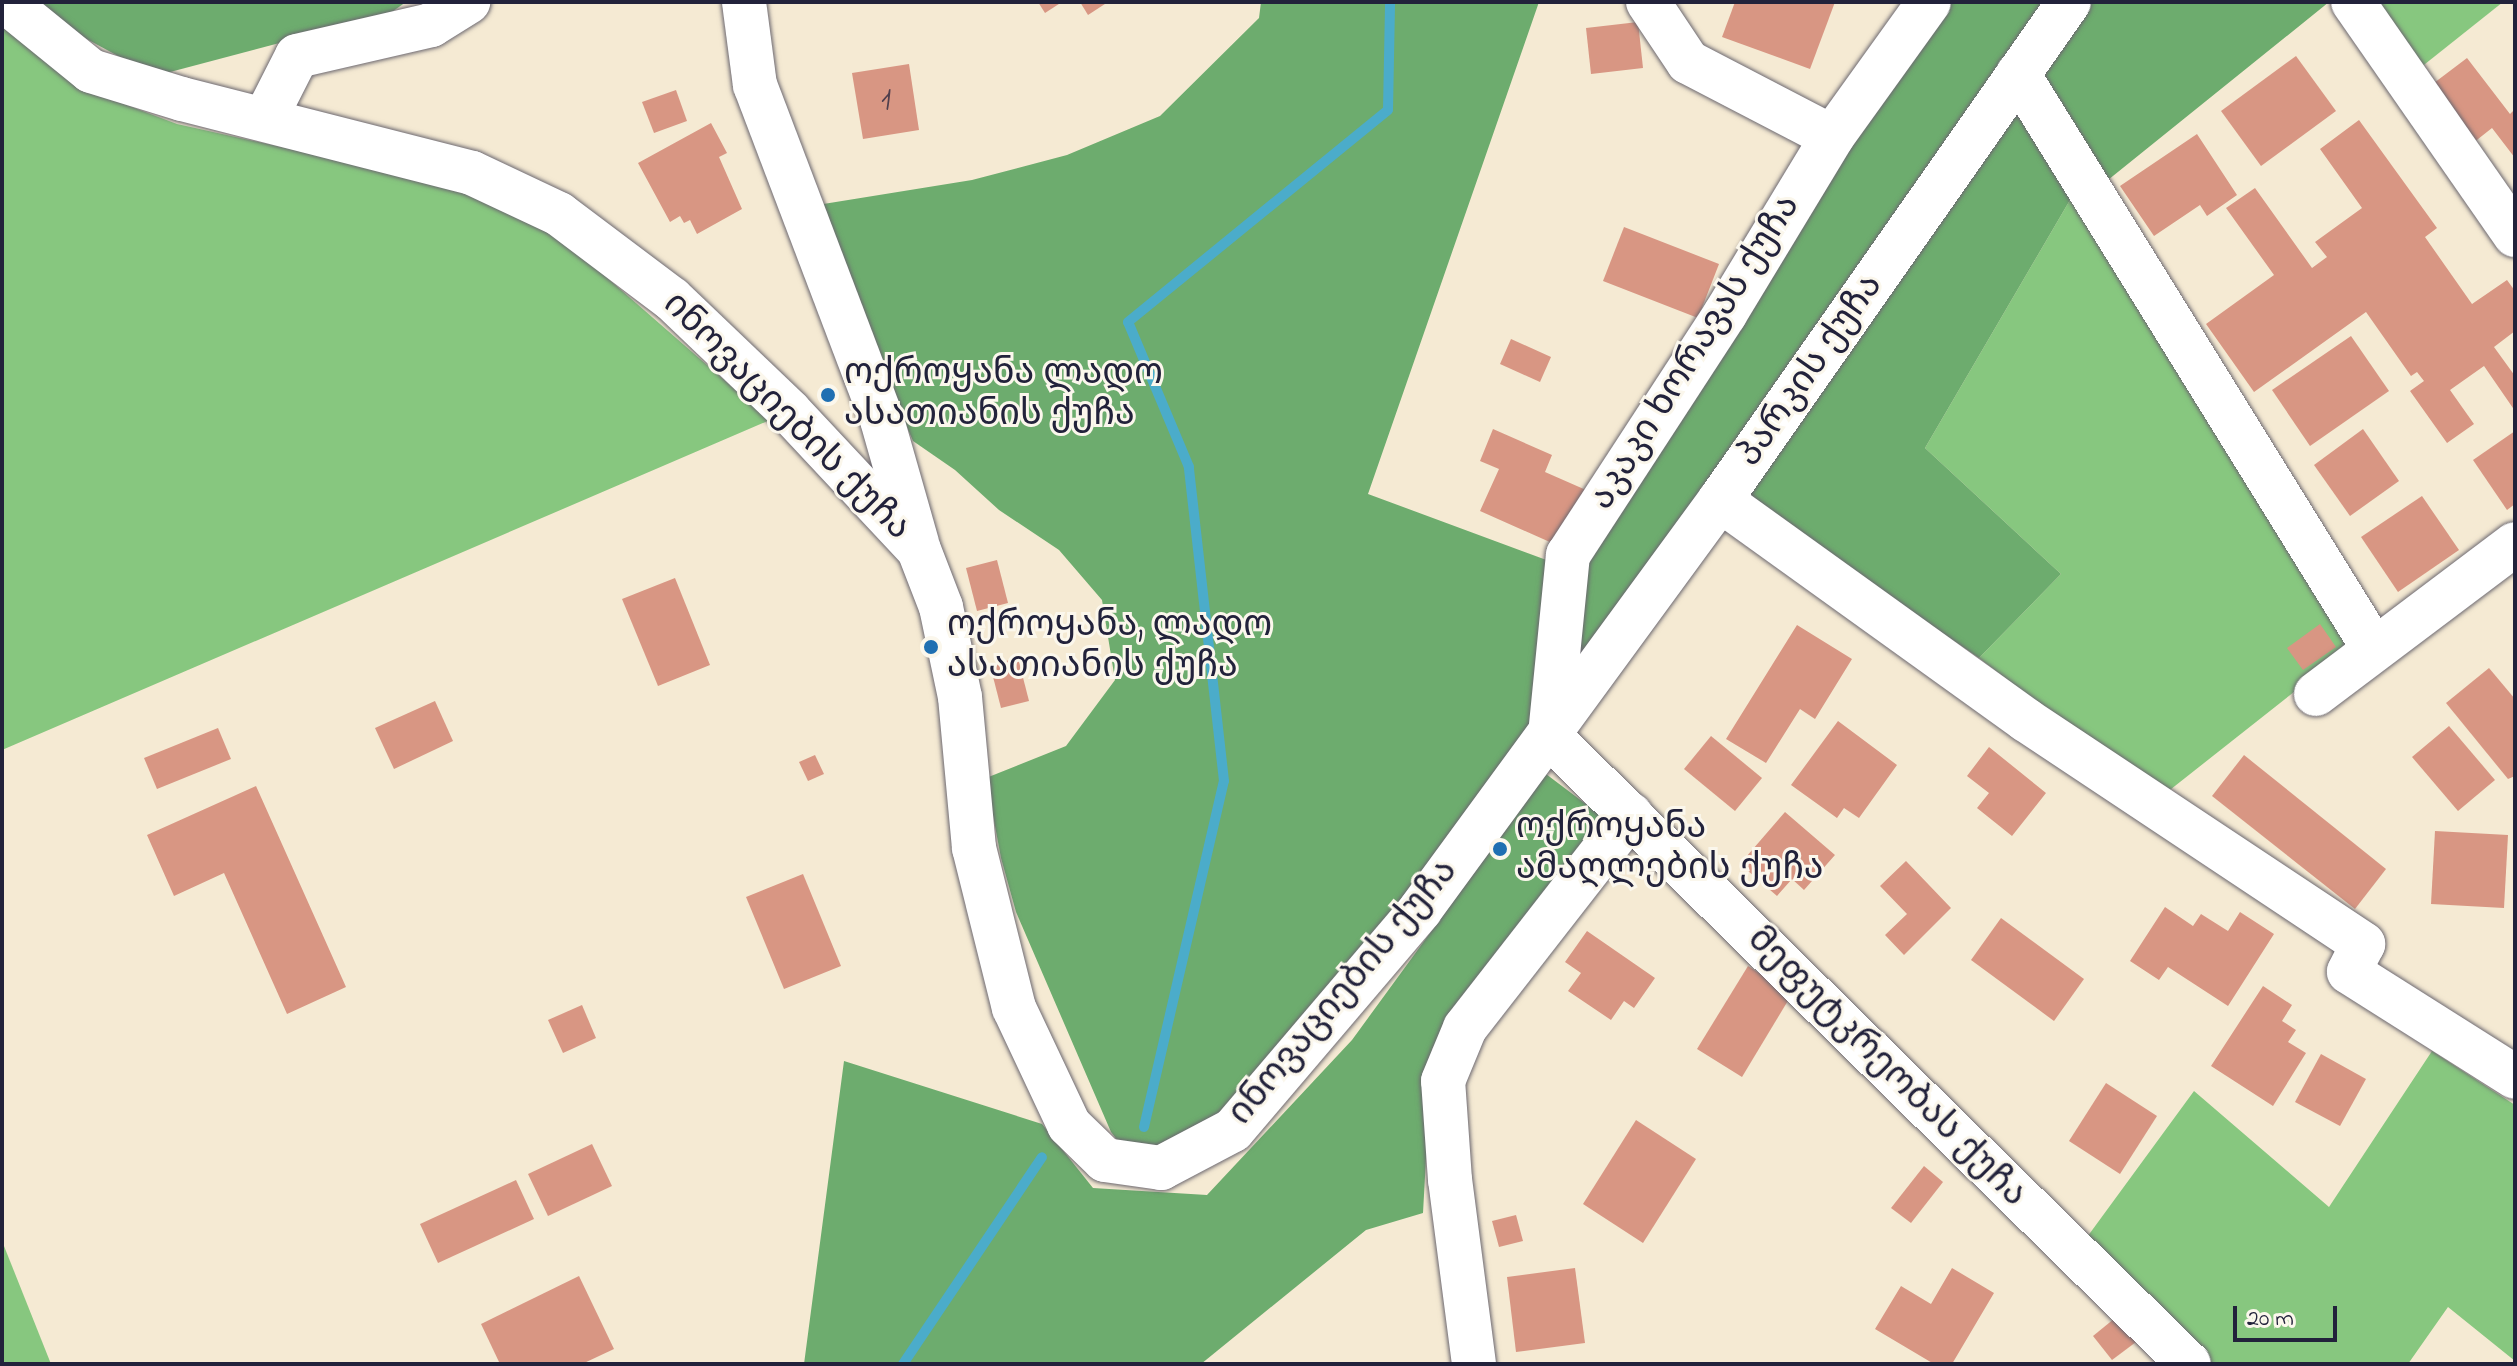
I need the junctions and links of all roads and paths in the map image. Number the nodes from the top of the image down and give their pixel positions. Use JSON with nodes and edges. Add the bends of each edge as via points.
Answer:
{"nodes":[{"id":1,"x":6,"y":2,"type":"edge"},
{"id":2,"x":468,"y":2,"type":"edge"},
{"id":3,"x":744,"y":2,"type":"edge"},
{"id":4,"x":1648,"y":2,"type":"edge"},
{"id":5,"x":1929,"y":2,"type":"edge"},
{"id":6,"x":2069,"y":2,"type":"edge"},
{"id":7,"x":2353,"y":2,"type":"edge"},
{"id":8,"x":2018,"y":74,"type":"junction"},
{"id":9,"x":266,"y":117,"type":"junction"},
{"id":10,"x":1832,"y":137,"type":"junction"},
{"id":11,"x":2515,"y":235,"type":"edge"},
{"id":12,"x":1720,"y":500,"type":"junction"},
{"id":13,"x":2515,"y":544,"type":"edge"},
{"id":14,"x":919,"y":550,"type":"junction"},
{"id":15,"x":2374,"y":649,"type":"junction"},
{"id":16,"x":2316,"y":694,"type":"dead end"},
{"id":17,"x":1550,"y":737,"type":"junction"},
{"id":18,"x":1631,"y":815,"type":"junction"},
{"id":19,"x":2515,"y":1077,"type":"edge"},
{"id":20,"x":1474,"y":1364,"type":"edge"},
{"id":21,"x":2189,"y":1364,"type":"edge"}],
"edges":[{"from":1,"to":9,"type":"street","name":"ინოვაციების ქუჩა","via":[[91,71]]},
{"from":2,"to":9,"type":"street","via":[[431,25],[297,56]]},
{"from":3,"to":14,"type":"street","via":[[755,85],[882,420]]},
{"from":4,"to":10,"type":"street","via":[[1688,62]]},
{"from":5,"to":10,"type":"street","name":"აკაკი ხორავას ქუჩა"},
{"from":6,"to":8,"type":"street","name":"პარკის ქუჩა"},
{"from":7,"to":11,"type":"street"},
{"from":8,"to":12,"type":"street","name":"პარკის ქუჩა"},
{"from":8,"to":15,"type":"street"},
{"from":9,"to":14,"type":"street","name":"ინოვაციების ქუჩა","via":[[472,173],[559,214],[691,317],[789,411]]},
{"from":10,"to":17,"type":"street","name":"აკაკი ხორავას ქუჩა","via":[[1725,314],[1568,555]]},
{"from":12,"to":17,"type":"street","name":"პარკის ქუჩა"},
{"from":12,"to":19,"type":"street","via":[[2026,720],[2363,944],[2349,972]]},
{"from":13,"to":15,"type":"street"},
{"from":14,"to":17,"type":"street","name":"ინოვაციების ქუჩა","via":[[951,652],[974,848],[1014,1008],[1069,1125],[1105,1160],[1161,1168],[1233,1130],[1420,910]]},
{"from":15,"to":16,"type":"street"},
{"from":17,"to":18,"type":"street","name":"მეფუტკრეობას ქუჩა"},
{"from":18,"to":20,"type":"street","via":[[1465,1028],[1443,1081]]},
{"from":18,"to":21,"type":"street","name":"მეფუტკრეობას ქუჩა"}]}
